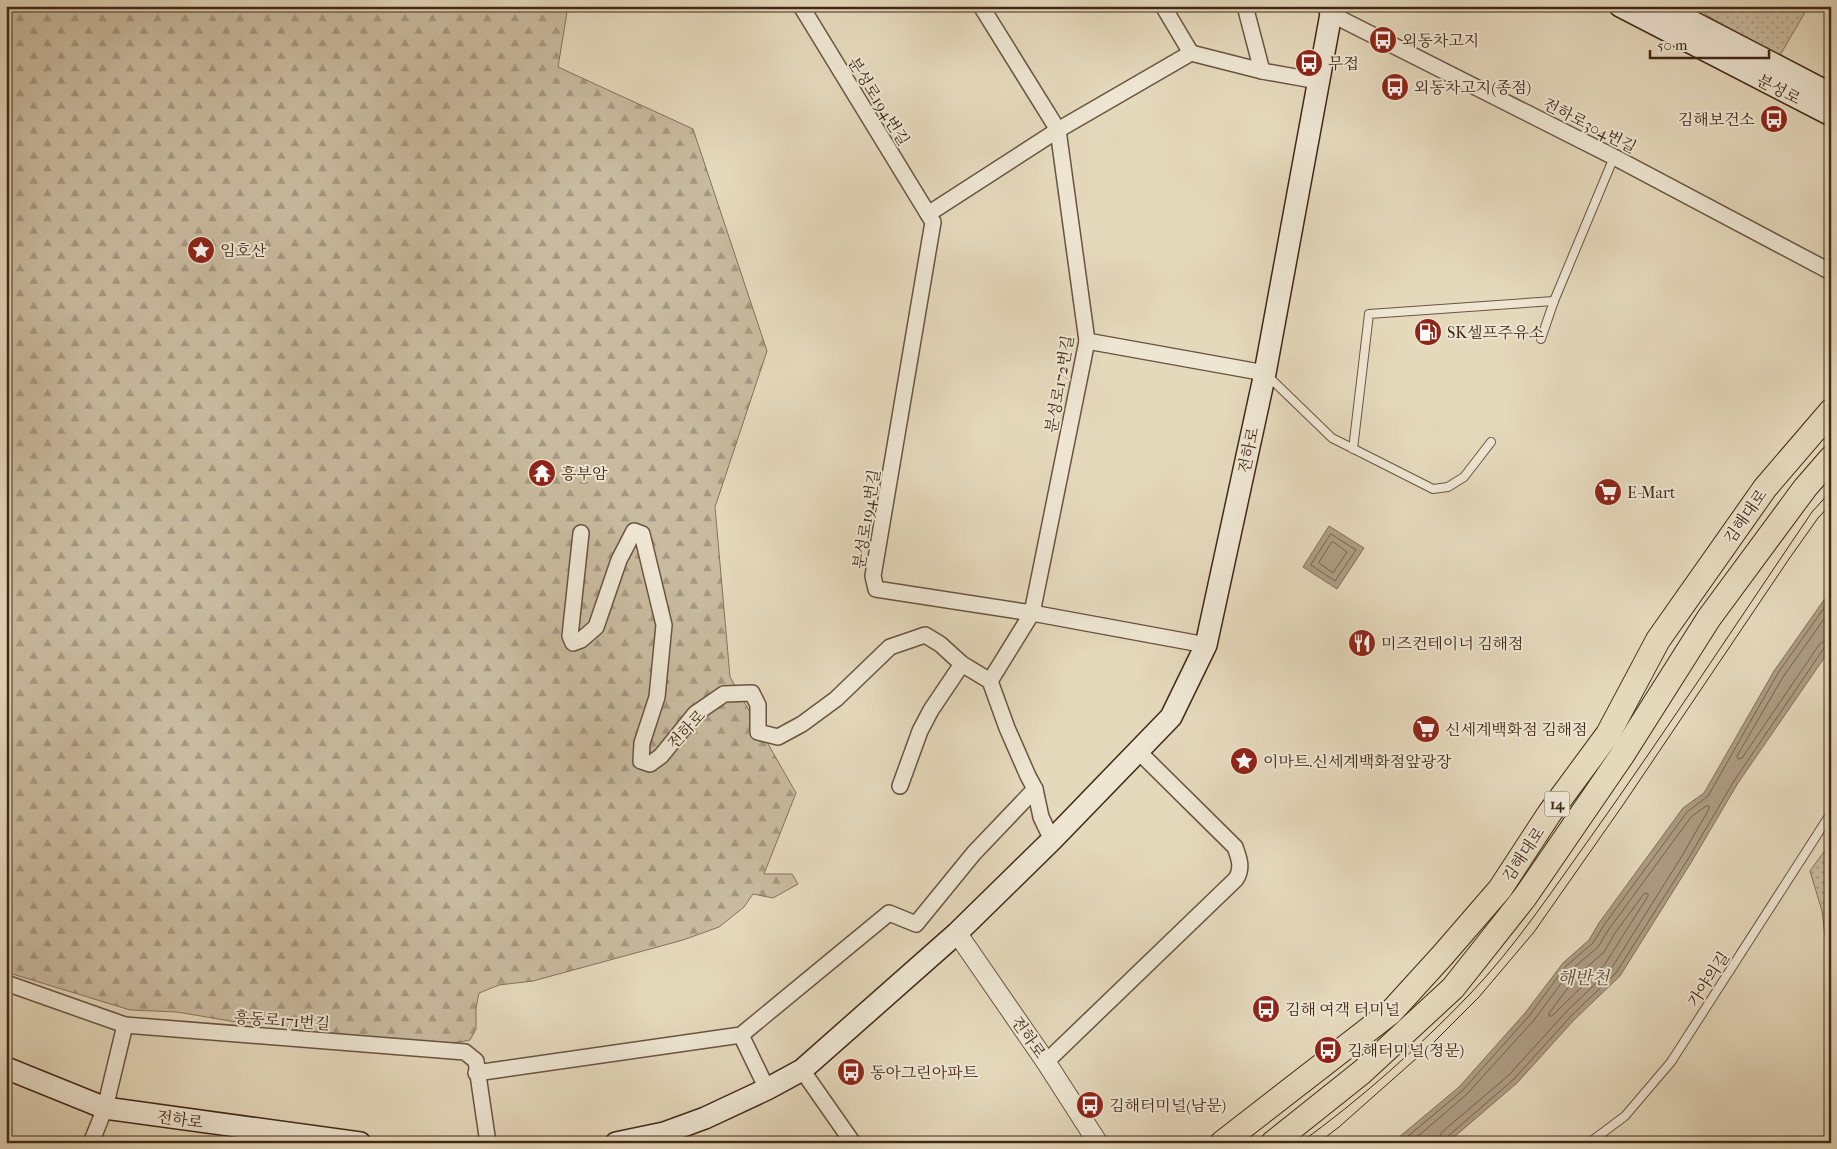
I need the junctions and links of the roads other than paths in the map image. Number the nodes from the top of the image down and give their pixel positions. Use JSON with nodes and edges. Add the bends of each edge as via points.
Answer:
{"nodes":[{"id":1,"x":800,"y":6,"type":"edge"},
{"id":2,"x":981,"y":6,"type":"edge"},
{"id":3,"x":1163,"y":6,"type":"edge"},
{"id":4,"x":1245,"y":6,"type":"edge"},
{"id":5,"x":1620,"y":6,"type":"edge"},
{"id":6,"x":1662,"y":6,"type":"edge"},
{"id":7,"x":1330,"y":10,"type":"edge"},
{"id":8,"x":1191,"y":53,"type":"junction"},
{"id":9,"x":1262,"y":71,"type":"junction"},
{"id":10,"x":1318,"y":81,"type":"junction"},
{"id":11,"x":1831,"y":94,"type":"edge"},
{"id":12,"x":1831,"y":116,"type":"edge"},
{"id":13,"x":1058,"y":130,"type":"junction"},
{"id":14,"x":1614,"y":157,"type":"junction"},
{"id":15,"x":928,"y":214,"type":"junction"},
{"id":16,"x":1831,"y":272,"type":"edge"},
{"id":17,"x":1554,"y":300,"type":"junction"},
{"id":18,"x":1541,"y":339,"type":"dead end"},
{"id":19,"x":1087,"y":341,"type":"junction"},
{"id":20,"x":1265,"y":373,"type":"junction"},
{"id":21,"x":1831,"y":410,"type":"edge"},
{"id":22,"x":1491,"y":442,"type":"dead end"},
{"id":23,"x":1353,"y":448,"type":"junction"},
{"id":24,"x":1831,"y":458,"type":"edge"},
{"id":25,"x":581,"y":533,"type":"dead end"},
{"id":26,"x":1032,"y":613,"type":"junction"},
{"id":27,"x":1206,"y":645,"type":"junction"},
{"id":28,"x":962,"y":664,"type":"junction"},
{"id":29,"x":990,"y":681,"type":"junction"},
{"id":30,"x":1138,"y":751,"type":"junction"},
{"id":31,"x":900,"y":786,"type":"dead end"},
{"id":32,"x":1035,"y":789,"type":"junction"},
{"id":33,"x":1831,"y":813,"type":"edge"},
{"id":34,"x":1052,"y":840,"type":"junction"},
{"id":35,"x":957,"y":933,"type":"junction"},
{"id":36,"x":6,"y":983,"type":"edge"},
{"id":37,"x":125,"y":1025,"type":"junction"},
{"id":38,"x":741,"y":1035,"type":"junction"},
{"id":39,"x":1046,"y":1062,"type":"junction"},
{"id":40,"x":6,"y":1068,"type":"edge"},
{"id":41,"x":802,"y":1070,"type":"junction"},
{"id":42,"x":476,"y":1073,"type":"junction"},
{"id":43,"x":767,"y":1089,"type":"junction"},
{"id":44,"x":105,"y":1108,"type":"junction"},
{"id":45,"x":667,"y":1138,"type":"edge"},
{"id":46,"x":92,"y":1143,"type":"edge"},
{"id":47,"x":360,"y":1143,"type":"edge"},
{"id":48,"x":488,"y":1143,"type":"edge"},
{"id":49,"x":616,"y":1143,"type":"edge"},
{"id":50,"x":853,"y":1143,"type":"edge"},
{"id":51,"x":1098,"y":1143,"type":"edge"},
{"id":52,"x":1222,"y":1143,"type":"edge"},
{"id":53,"x":1274,"y":1143,"type":"edge"},
{"id":54,"x":1589,"y":1143,"type":"edge"}],
"edges":[{"from":1,"to":15,"type":"street","name":"분성로194번길"},
{"from":2,"to":13,"type":"street","name":"분성로172번길"},
{"from":3,"to":8,"type":"street"},
{"from":4,"to":9,"type":"street"},
{"from":5,"to":12,"type":"main road","name":"분성로"},
{"from":6,"to":11,"type":"main road","name":"분성로"},
{"from":7,"to":10,"type":"main road","name":"전하로"},
{"from":7,"to":14,"type":"street","name":"전하로304번길"},
{"from":8,"to":9,"type":"street"},
{"from":8,"to":13,"type":"street"},
{"from":9,"to":10,"type":"street"},
{"from":10,"to":20,"type":"main road","name":"전하로"},
{"from":13,"to":15,"type":"street"},
{"from":13,"to":19,"type":"street","name":"분성로172번길"},
{"from":14,"to":16,"type":"street","name":"전하로304번길"},
{"from":14,"to":17,"type":"lane"},
{"from":15,"to":26,"type":"street","name":"분성로194번길","via":[[933,222],[873,576],[876,589]]},
{"from":17,"to":18,"type":"lane"},
{"from":17,"to":23,"type":"lane","via":[[1368,314]]},
{"from":19,"to":20,"type":"street"},
{"from":19,"to":26,"type":"street","name":"분성로172번길"},
{"from":20,"to":23,"type":"lane","via":[[1332,438]]},
{"from":20,"to":27,"type":"main road","name":"전하로"},
{"from":21,"to":52,"type":"main road","name":"김해대로","number":"14","via":[[1765,488],[1658,640],[1608,734],[1500,888],[1391,1012]]},
{"from":22,"to":23,"type":"lane","via":[[1464,477],[1448,487],[1432,489]]},
{"from":24,"to":53,"type":"main road","name":"김해대로","via":[[1804,488],[1709,618],[1621,757],[1525,897],[1453,988],[1362,1072]]},
{"from":25,"to":28,"type":"street","name":"전하로","via":[[570,636],[573,643],[596,627],[619,560],[634,531],[642,534],[664,625],[657,698],[642,743],[641,761],[650,764],[661,756],[695,714],[724,694],[752,694],[758,705],[758,732],[778,736],[802,724],[836,699],[890,647],[925,635]]},
{"from":26,"to":27,"type":"street","name":"분성로194번길"},
{"from":26,"to":29,"type":"street"},
{"from":27,"to":30,"type":"main road","name":"전하로","via":[[1171,717]]},
{"from":28,"to":29,"type":"street","name":"전하로"},
{"from":28,"to":31,"type":"street","via":[[920,731]]},
{"from":29,"to":32,"type":"street"},
{"from":30,"to":34,"type":"main road","name":"전하로"},
{"from":30,"to":39,"type":"street","via":[[1235,847],[1240,873]]},
{"from":32,"to":34,"type":"street","via":[[1041,817]]},
{"from":32,"to":38,"type":"street","via":[[974,852],[916,924],[889,913]]},
{"from":33,"to":54,"type":"lane","name":"가야의길","via":[[1672,1062],[1625,1116]]},
{"from":34,"to":35,"type":"main road","name":"전하로"},
{"from":35,"to":39,"type":"street","name":"전하로"},
{"from":35,"to":41,"type":"main road","name":"전하로"},
{"from":36,"to":37,"type":"street","name":"흥동로171번길"},
{"from":37,"to":42,"type":"street","name":"흥동로171번길","via":[[466,1052],[476,1061]]},
{"from":37,"to":44,"type":"street"},
{"from":38,"to":42,"type":"street"},
{"from":38,"to":43,"type":"street"},
{"from":39,"to":51,"type":"street","name":"전하로"},
{"from":40,"to":44,"type":"main road","name":"전하로"},
{"from":41,"to":43,"type":"main road","name":"전하로"},
{"from":41,"to":50,"type":"street"},
{"from":42,"to":48,"type":"street","name":"흥동로171번길"},
{"from":43,"to":45,"type":"main road","name":"전하로"},
{"from":44,"to":46,"type":"street"},
{"from":44,"to":47,"type":"main road","name":"전하로"},
{"from":45,"to":49,"type":"main road","name":"전하로"}]}
